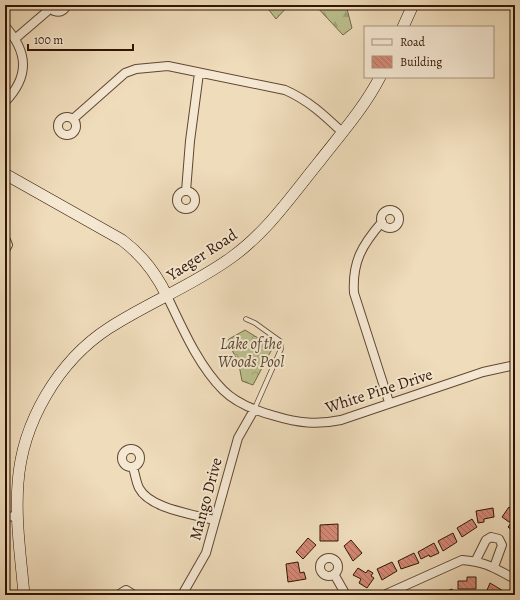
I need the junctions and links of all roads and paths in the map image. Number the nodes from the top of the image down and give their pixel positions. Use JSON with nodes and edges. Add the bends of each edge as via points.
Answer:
{"nodes":[{"id":1,"x":67,"y":5,"type":"edge"},
{"id":2,"x":413,"y":5,"type":"edge"},
{"id":3,"x":50,"y":7,"type":"edge"},
{"id":4,"x":5,"y":26,"type":"edge"},
{"id":5,"x":403,"y":26,"type":"edge"},
{"id":6,"x":16,"y":38,"type":"junction"},
{"id":7,"x":199,"y":72,"type":"junction"},
{"id":8,"x":379,"y":78,"type":"edge"},
{"id":9,"x":5,"y":102,"type":"edge"},
{"id":10,"x":74,"y":119,"type":"dead end"},
{"id":11,"x":342,"y":132,"type":"junction"},
{"id":12,"x":5,"y":174,"type":"edge"},
{"id":13,"x":186,"y":191,"type":"dead end"},
{"id":14,"x":382,"y":222,"type":"dead end"},
{"id":15,"x":5,"y":238,"type":"edge"},
{"id":16,"x":5,"y":250,"type":"edge"},
{"id":17,"x":167,"y":296,"type":"junction"},
{"id":18,"x":246,"y":320,"type":"dead end"},
{"id":19,"x":515,"y":365,"type":"edge"},
{"id":20,"x":389,"y":402,"type":"junction"},
{"id":21,"x":254,"y":410,"type":"junction"},
{"id":22,"x":133,"y":467,"type":"dead end"},
{"id":23,"x":5,"y":516,"type":"edge"},
{"id":24,"x":17,"y":516,"type":"junction"},
{"id":25,"x":214,"y":520,"type":"junction"},
{"id":26,"x":476,"y":560,"type":"junction"},
{"id":27,"x":494,"y":567,"type":"junction"},
{"id":28,"x":334,"y":574,"type":"dead end"},
{"id":29,"x":515,"y":579,"type":"edge"},
{"id":30,"x":24,"y":595,"type":"edge"},
{"id":31,"x":118,"y":595,"type":"edge"},
{"id":32,"x":134,"y":595,"type":"edge"},
{"id":33,"x":182,"y":595,"type":"edge"},
{"id":34,"x":346,"y":595,"type":"edge"},
{"id":35,"x":384,"y":595,"type":"edge"}],
"edges":[{"from":1,"to":3,"type":"street","via":[[59,12]]},
{"from":2,"to":5,"type":"street"},
{"from":3,"to":6,"type":"street"},
{"from":4,"to":6,"type":"street"},
{"from":6,"to":9,"type":"street","via":[[24,66],[18,86]]},
{"from":7,"to":10,"type":"street","via":[[168,66],[136,69],[125,73]]},
{"from":7,"to":11,"type":"street","via":[[285,90],[316,108]]},
{"from":7,"to":13,"type":"street"},
{"from":8,"to":11,"type":"street","name":"Yaeger Road","via":[[366,101]]},
{"from":11,"to":17,"type":"street","name":"Yaeger Road","via":[[282,208],[253,240],[220,265]]},
{"from":12,"to":17,"type":"street","name":"Yaeger Road","via":[[134,249],[161,282]]},
{"from":14,"to":20,"type":"street","via":[[361,250],[353,280],[354,293]]},
{"from":15,"to":16,"type":"street","via":[[8,245]]},
{"from":17,"to":21,"type":"street","name":"White Pine Drive","via":[[209,373],[224,391]]},
{"from":17,"to":24,"type":"street","via":[[96,338],[57,378],[37,413],[24,446],[18,481]]},
{"from":18,"to":21,"type":"lane","via":[[255,323],[280,341],[281,349]]},
{"from":19,"to":20,"type":"street","name":"White Pine Drive","via":[[483,372]]},
{"from":20,"to":21,"type":"street","name":"White Pine Drive","via":[[323,424],[292,422]]},
{"from":21,"to":25,"type":"street","name":"Mango Drive","via":[[238,438]]},
{"from":22,"to":25,"type":"street","via":[[139,488],[153,501],[173,510]]},
{"from":23,"to":24,"type":"street"},
{"from":24,"to":30,"type":"street"},
{"from":25,"to":33,"type":"street","name":"Mango Drive","via":[[206,553]]},
{"from":26,"to":27,"type":"street"},
{"from":26,"to":27,"type":"street","via":[[486,540],[495,538],[502,545]]},
{"from":26,"to":35,"type":"street","via":[[462,560]]},
{"from":27,"to":29,"type":"street"},
{"from":28,"to":34,"type":"street"},
{"from":31,"to":32,"type":"street","via":[[126,590]]}]}
